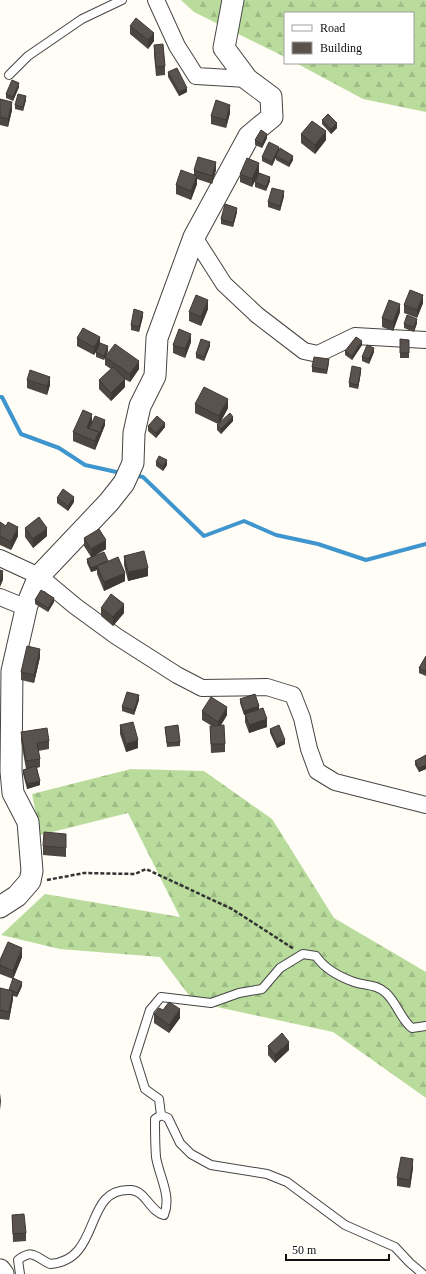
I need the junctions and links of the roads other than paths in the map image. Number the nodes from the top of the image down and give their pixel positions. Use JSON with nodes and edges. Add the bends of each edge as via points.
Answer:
{"nodes":[{"id":1,"x":122,"y":0,"type":"edge"},
{"id":2,"x":156,"y":0,"type":"edge"},
{"id":3,"x":233,"y":0,"type":"edge"},
{"id":4,"x":9,"y":74,"type":"dead end"},
{"id":5,"x":247,"y":79,"type":"junction"},
{"id":6,"x":194,"y":237,"type":"junction"},
{"id":7,"x":426,"y":340,"type":"edge"},
{"id":8,"x":0,"y":558,"type":"edge"},
{"id":9,"x":39,"y":576,"type":"junction"},
{"id":10,"x":0,"y":597,"type":"edge"},
{"id":11,"x":26,"y":608,"type":"junction"},
{"id":12,"x":426,"y":805,"type":"edge"},
{"id":13,"x":0,"y":907,"type":"edge"},
{"id":14,"x":426,"y":1026,"type":"edge"},
{"id":15,"x":161,"y":1115,"type":"junction"},
{"id":16,"x":0,"y":1270,"type":"edge"},
{"id":17,"x":2,"y":1274,"type":"edge"},
{"id":18,"x":20,"y":1274,"type":"edge"},
{"id":19,"x":423,"y":1274,"type":"edge"}],
"edges":[{"from":1,"to":4,"type":"lane","via":[[82,20],[28,56]]},
{"from":2,"to":5,"type":"street","via":[[176,46],[196,76]]},
{"from":3,"to":5,"type":"street","via":[[224,48]]},
{"from":5,"to":6,"type":"street","via":[[270,97],[272,117],[249,136]]},
{"from":6,"to":7,"type":"street","via":[[224,284],[257,315],[304,351],[318,354],[355,336]]},
{"from":6,"to":9,"type":"street","via":[[157,338],[155,376],[140,406],[134,432],[133,463],[124,483]]},
{"from":8,"to":9,"type":"street"},
{"from":9,"to":11,"type":"street"},
{"from":9,"to":12,"type":"street","via":[[116,636],[202,688],[267,687],[292,695],[302,718],[309,749],[318,771],[335,782]]},
{"from":10,"to":11,"type":"street"},
{"from":11,"to":13,"type":"street","via":[[12,671],[11,771],[13,793],[28,822],[32,871],[30,881],[17,896]]},
{"from":14,"to":15,"type":"lane","via":[[412,1028],[406,1024],[400,1011],[386,993],[373,985],[354,982],[323,966],[316,956],[303,954],[280,968],[262,989],[239,993],[211,1003],[161,996],[150,1010],[136,1057],[145,1089],[159,1099]]},
{"from":15,"to":18,"type":"lane","via":[[155,1119],[156,1156],[166,1200],[167,1208],[164,1215],[157,1214],[132,1190],[117,1192],[99,1206],[81,1247],[70,1258],[64,1262],[50,1264],[39,1256],[24,1255],[18,1260]]},
{"from":15,"to":19,"type":"lane","via":[[168,1118],[180,1143],[191,1154],[211,1165],[267,1174],[287,1182],[345,1225],[395,1247]]},
{"from":16,"to":17,"type":"street"}]}
